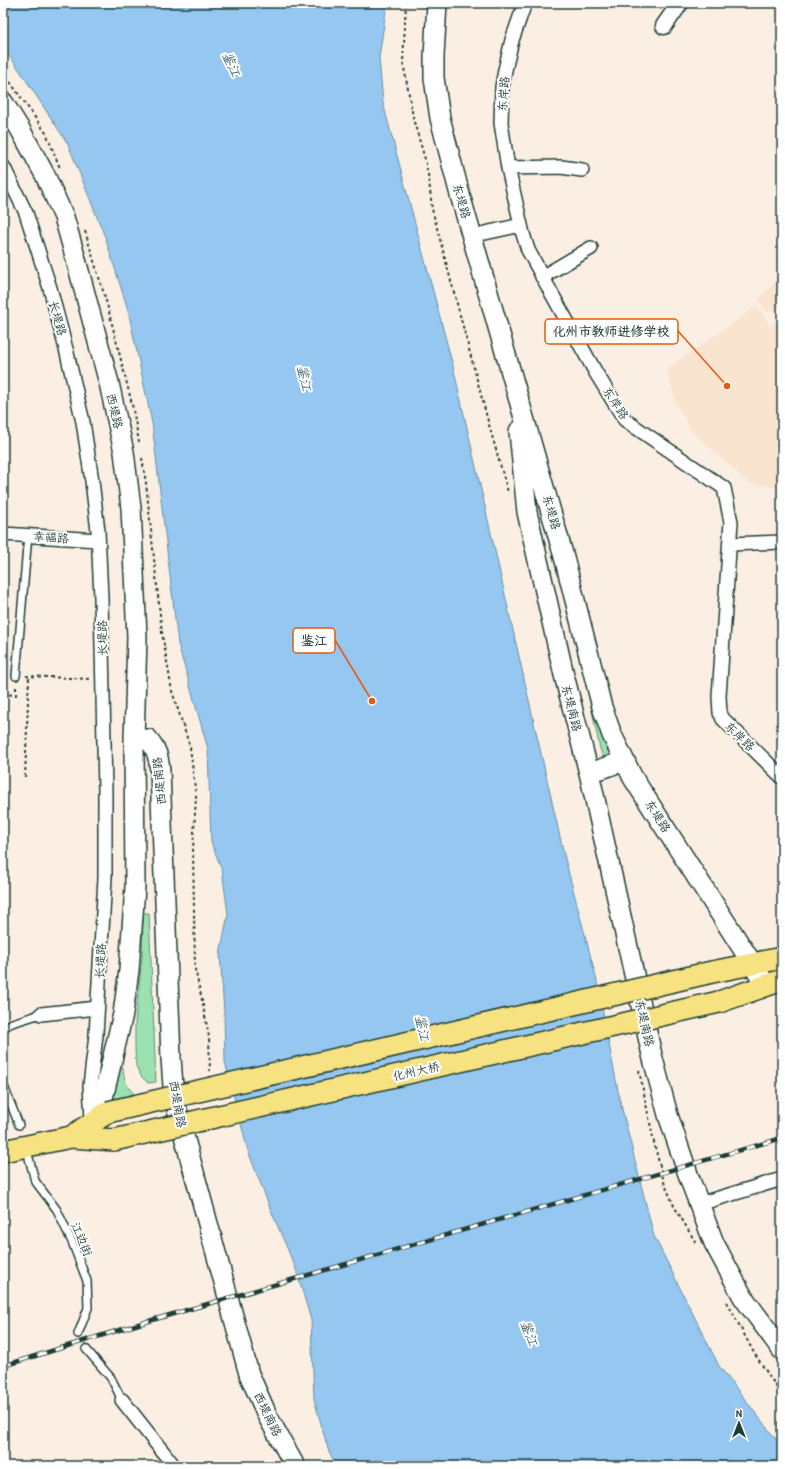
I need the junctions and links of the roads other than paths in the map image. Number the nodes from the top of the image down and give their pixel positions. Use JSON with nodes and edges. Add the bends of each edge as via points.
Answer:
{"nodes":[{"id":1,"x":437,"y":3,"type":"edge"},
{"id":2,"x":450,"y":3,"type":"edge"},
{"id":3,"x":525,"y":3,"type":"edge"},
{"id":4,"x":680,"y":3,"type":"edge"},
{"id":5,"x":664,"y":26,"type":"dead end"},
{"id":6,"x":3,"y":102,"type":"edge"},
{"id":7,"x":3,"y":166,"type":"edge"},
{"id":8,"x":508,"y":168,"type":"junction"},
{"id":9,"x":582,"y":170,"type":"dead end"},
{"id":10,"x":521,"y":225,"type":"junction"},
{"id":11,"x":485,"y":233,"type":"junction"},
{"id":12,"x":591,"y":248,"type":"dead end"},
{"id":13,"x":542,"y":277,"type":"junction"},
{"id":14,"x":515,"y":383,"type":"junction"},
{"id":15,"x":3,"y":534,"type":"edge"},
{"id":16,"x":28,"y":535,"type":"junction"},
{"id":17,"x":98,"y":540,"type":"junction"},
{"id":18,"x":782,"y":542,"type":"edge"},
{"id":19,"x":730,"y":544,"type":"junction"},
{"id":20,"x":592,"y":642,"type":"junction"},
{"id":21,"x":569,"y":669,"type":"junction"},
{"id":22,"x":16,"y":676,"type":"road end"},
{"id":23,"x":134,"y":740,"type":"junction"},
{"id":24,"x":626,"y":763,"type":"junction"},
{"id":25,"x":601,"y":770,"type":"junction"},
{"id":26,"x":782,"y":777,"type":"edge"},
{"id":27,"x":767,"y":961,"type":"edge"},
{"id":28,"x":776,"y":982,"type":"edge"},
{"id":29,"x":97,"y":1008,"type":"junction"},
{"id":30,"x":41,"y":1014,"type":"joint"},
{"id":31,"x":3,"y":1028,"type":"edge"},
{"id":32,"x":3,"y":1084,"type":"edge"},
{"id":33,"x":100,"y":1117,"type":"junction"},
{"id":34,"x":19,"y":1125,"type":"dead end"},
{"id":35,"x":71,"y":1137,"type":"junction"},
{"id":36,"x":3,"y":1151,"type":"edge"},
{"id":37,"x":28,"y":1158,"type":"dead end"},
{"id":38,"x":782,"y":1179,"type":"edge"},
{"id":39,"x":705,"y":1202,"type":"junction"},
{"id":40,"x":782,"y":1328,"type":"edge"},
{"id":41,"x":78,"y":1334,"type":"dead end"},
{"id":42,"x":86,"y":1349,"type":"dead end"},
{"id":43,"x":782,"y":1350,"type":"edge"},
{"id":44,"x":122,"y":1400,"type":"joint"},
{"id":45,"x":174,"y":1466,"type":"edge"},
{"id":46,"x":295,"y":1466,"type":"edge"}],
"edges":[{"from":1,"to":14,"type":"main road","name":"东堤路","via":[[434,78],[440,118]]},
{"from":2,"to":11,"type":"main road","name":"东堤路","via":[[446,56],[449,97]]},
{"from":3,"to":8,"type":"street","name":"东岸路","via":[[512,40],[502,87],[501,124]]},
{"from":4,"to":5,"type":"street"},
{"from":6,"to":23,"type":"main road","name":"西堤路","via":[[45,176],[64,217],[100,346],[120,430],[127,470],[134,545],[137,637]]},
{"from":7,"to":17,"type":"street","name":"长堤路","via":[[26,213],[67,352],[83,422]]},
{"from":8,"to":9,"type":"street","via":[[561,167]]},
{"from":8,"to":10,"type":"street","name":"东岸路"},
{"from":10,"to":11,"type":"street"},
{"from":10,"to":13,"type":"street","name":"东岸路","via":[[528,250]]},
{"from":11,"to":20,"type":"main road","name":"东堤路","via":[[577,553]]},
{"from":12,"to":13,"type":"street"},
{"from":13,"to":19,"type":"street","name":"东岸路","via":[[625,420],[724,488],[731,522]]},
{"from":14,"to":20,"type":"main road","name":"东堤路","via":[[564,556]]},
{"from":14,"to":21,"type":"main road","via":[[527,512]]},
{"from":15,"to":16,"type":"street","name":"幸福路"},
{"from":16,"to":17,"type":"street","name":"幸福路"},
{"from":16,"to":22,"type":"lane"},
{"from":17,"to":29,"type":"street","name":"长堤路","via":[[105,878]]},
{"from":18,"to":19,"type":"street"},
{"from":19,"to":26,"type":"street","name":"东岸路","via":[[719,696],[720,713],[723,719]]},
{"from":20,"to":21,"type":"main road"},
{"from":20,"to":24,"type":"main road","name":"东堤路","via":[[602,707]]},
{"from":20,"to":27,"type":"main road","name":"东堤路","via":[[624,730],[645,771]]},
{"from":21,"to":25,"type":"main road","name":"东堤南路"},
{"from":21,"to":39,"type":"main road","name":"东堤南路","via":[[590,777],[654,1063],[668,1115]]},
{"from":23,"to":33,"type":"main road","name":"西堤路","via":[[134,887],[129,970],[123,1014],[102,1098]]},
{"from":23,"to":46,"type":"main road","name":"西堤南路","via":[[148,739],[153,744],[160,771],[171,1058],[177,1110],[249,1374],[268,1417]]},
{"from":24,"to":25,"type":"main road","via":[[615,764]]},
{"from":24,"to":27,"type":"main road","name":"东堤路","via":[[633,778]]},
{"from":25,"to":39,"type":"main road","name":"东堤南路","via":[[665,1052]]},
{"from":27,"to":28,"type":"main road","name":"东堤路"},
{"from":27,"to":33,"type":"main road","bridge":true},
{"from":28,"to":35,"type":"main road","name":"化州大桥","bridge":true,"via":[[719,1002],[114,1140]]},
{"from":29,"to":30,"type":"street"},
{"from":29,"to":33,"type":"street","name":"长堤路","via":[[90,1086]]},
{"from":30,"to":31,"type":"lane"},
{"from":32,"to":34,"type":"lane"},
{"from":33,"to":35,"type":"main road"},
{"from":35,"to":36,"type":"main road"},
{"from":37,"to":41,"type":"lane","name":"江边街","via":[[35,1181],[57,1210],[87,1281],[88,1308]]},
{"from":38,"to":39,"type":"street"},
{"from":39,"to":40,"type":"main road","name":"东堤南路","via":[[754,1290]]},
{"from":39,"to":43,"type":"main road","name":"东堤南路","via":[[714,1243],[743,1297]]},
{"from":42,"to":44,"type":"lane","via":[[111,1378]]},
{"from":44,"to":45,"type":"street"}]}
